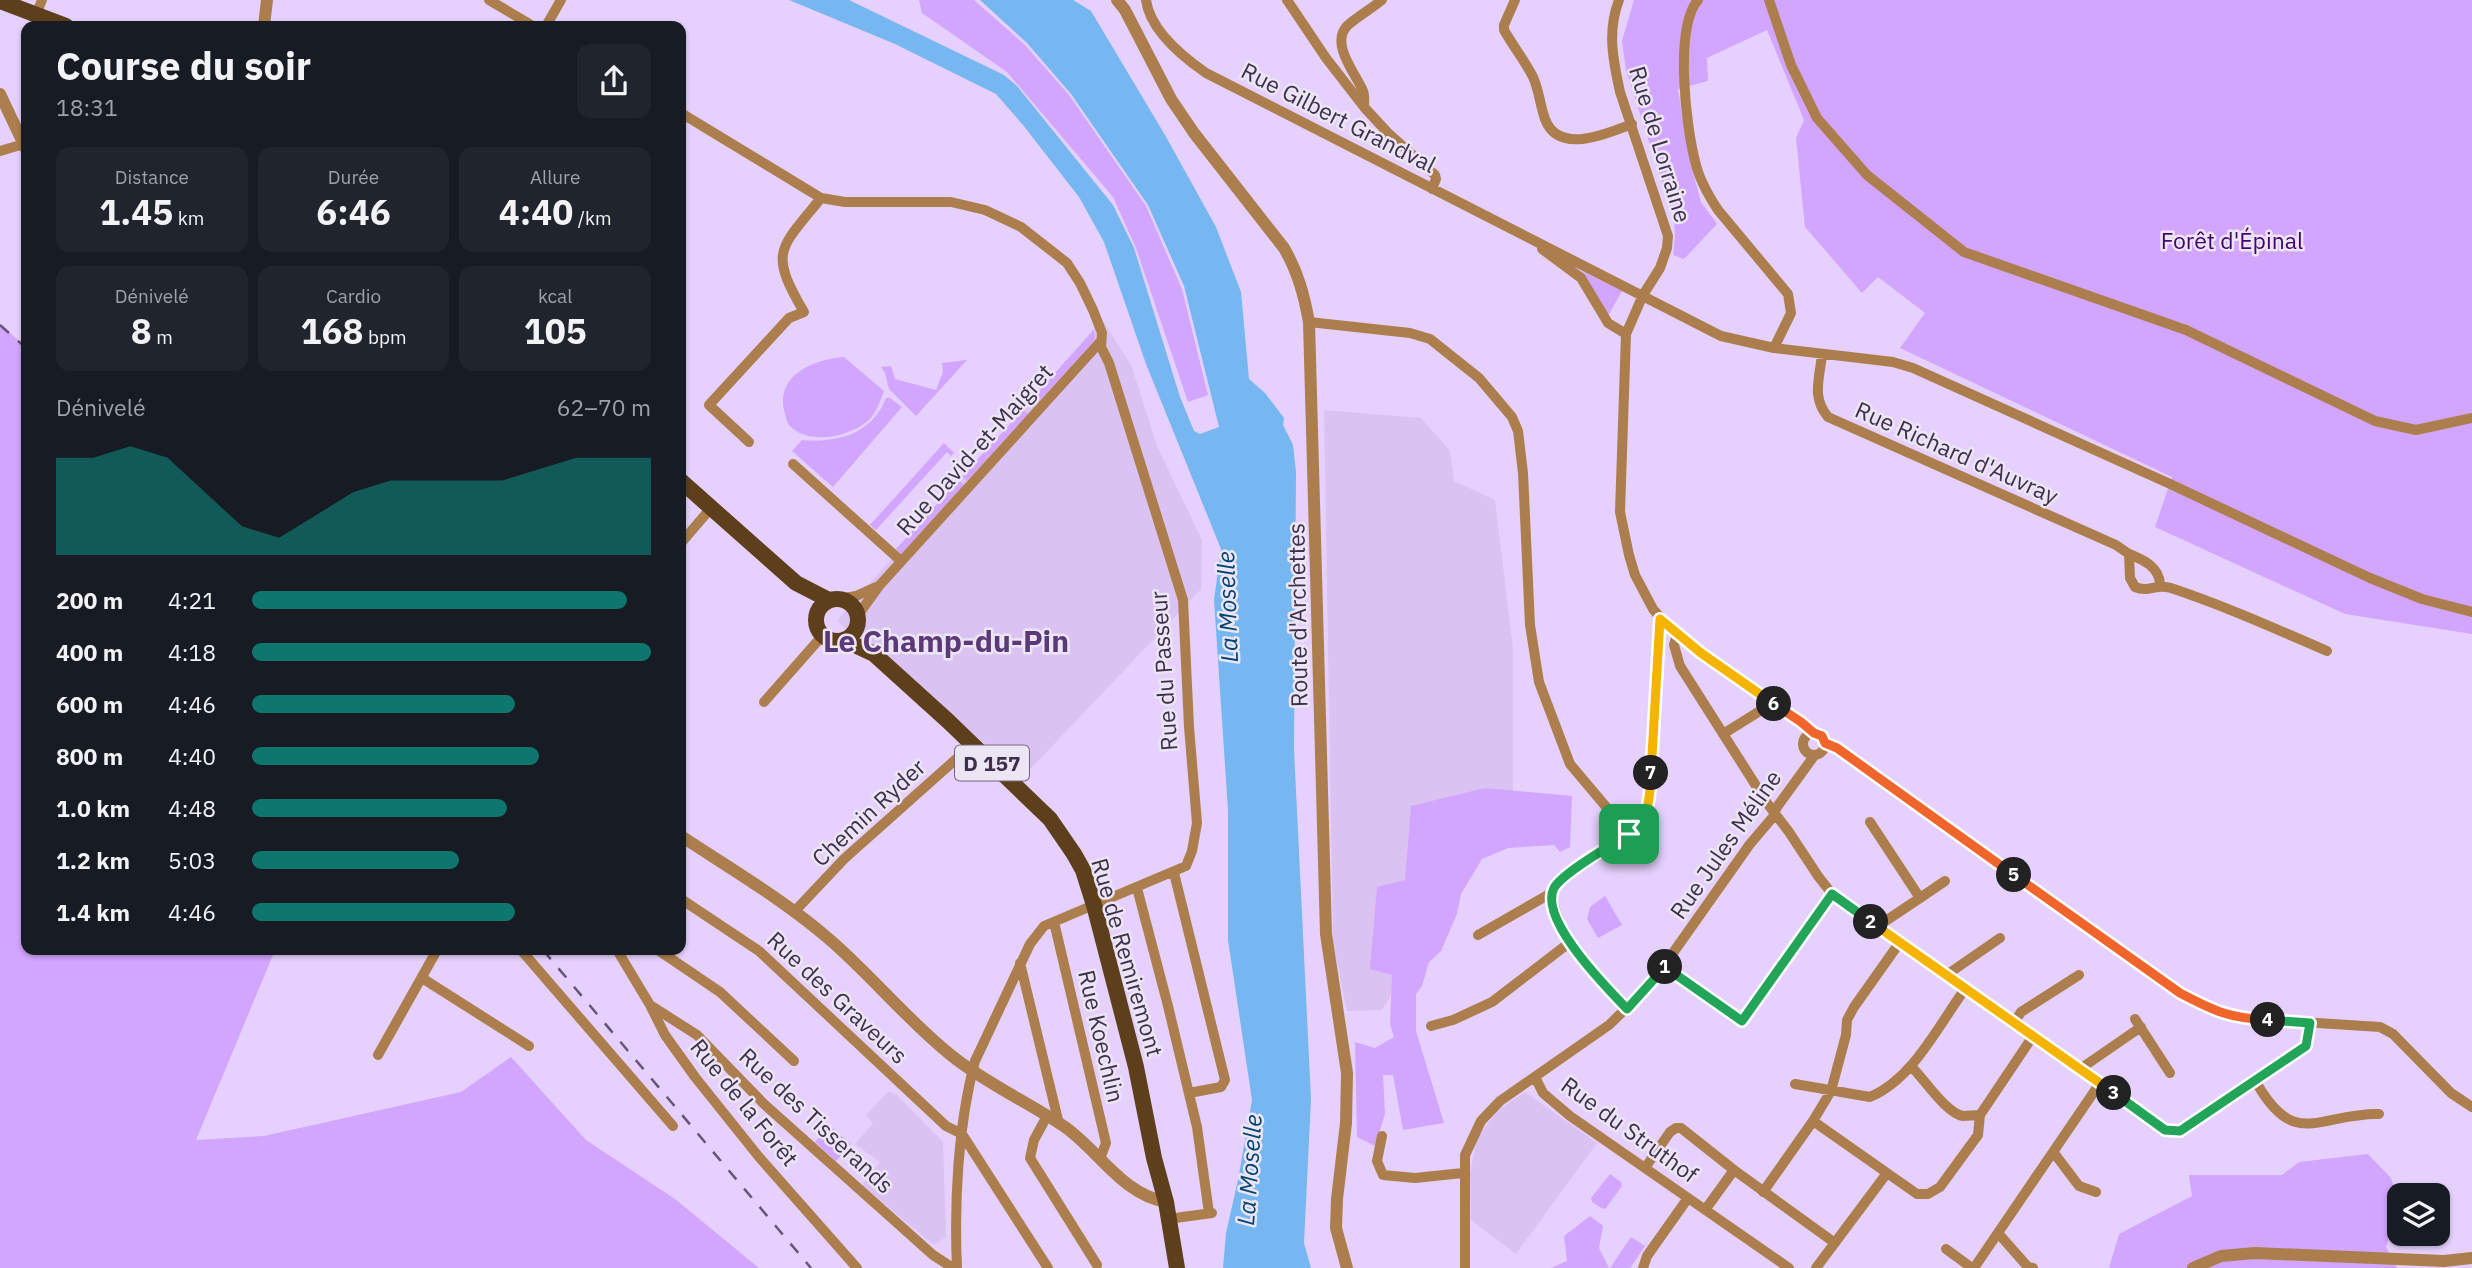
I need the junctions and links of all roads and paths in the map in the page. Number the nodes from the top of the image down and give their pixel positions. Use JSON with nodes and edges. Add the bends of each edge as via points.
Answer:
{"nodes":[{"id":1,"x":267,"y":0,"type":"edge"},
{"id":2,"x":489,"y":0,"type":"edge"},
{"id":3,"x":561,"y":0,"type":"edge"},
{"id":4,"x":1146,"y":0,"type":"edge"},
{"id":5,"x":1287,"y":0,"type":"edge"},
{"id":6,"x":1382,"y":0,"type":"edge"},
{"id":7,"x":1515,"y":0,"type":"edge"},
{"id":8,"x":1619,"y":0,"type":"edge"},
{"id":9,"x":1698,"y":0,"type":"edge"},
{"id":10,"x":1769,"y":0,"type":"edge"},
{"id":11,"x":0,"y":1,"type":"edge"},
{"id":12,"x":1122,"y":4,"type":"edge"},
{"id":13,"x":39,"y":7,"type":"edge"},
{"id":14,"x":59,"y":21,"type":"edge"},
{"id":15,"x":265,"y":21,"type":"edge"},
{"id":16,"x":525,"y":21,"type":"edge"},
{"id":17,"x":550,"y":21,"type":"edge"},
{"id":18,"x":0,"y":94,"type":"edge"},
{"id":19,"x":1364,"y":107,"type":"junction"},
{"id":20,"x":686,"y":116,"type":"edge"},
{"id":21,"x":1632,"y":124,"type":"junction"},
{"id":22,"x":21,"y":138,"type":"edge"},
{"id":23,"x":21,"y":147,"type":"edge"},
{"id":24,"x":0,"y":151,"type":"edge"},
{"id":25,"x":1432,"y":189,"type":"junction"},
{"id":26,"x":821,"y":198,"type":"junction"},
{"id":27,"x":1538,"y":244,"type":"junction"},
{"id":28,"x":1643,"y":295,"type":"junction"},
{"id":29,"x":1309,"y":322,"type":"junction"},
{"id":30,"x":1626,"y":334,"type":"junction"},
{"id":31,"x":1101,"y":341,"type":"junction"},
{"id":32,"x":1774,"y":348,"type":"junction"},
{"id":33,"x":1822,"y":354,"type":"junction"},
{"id":34,"x":2472,"y":418,"type":"edge"},
{"id":35,"x":749,"y":442,"type":"dead end"},
{"id":36,"x":793,"y":464,"type":"dead end"},
{"id":37,"x":686,"y":486,"type":"edge"},
{"id":38,"x":711,"y":508,"type":"junction"},
{"id":39,"x":686,"y":537,"type":"edge"},
{"id":40,"x":2129,"y":554,"type":"junction"},
{"id":41,"x":901,"y":561,"type":"junction"},
{"id":42,"x":796,"y":583,"type":"junction"},
{"id":43,"x":2160,"y":584,"type":"junction"},
{"id":44,"x":879,"y":586,"type":"junction"},
{"id":45,"x":834,"y":600,"type":"junction"},
{"id":46,"x":2472,"y":612,"type":"edge"},
{"id":47,"x":816,"y":617,"type":"junction"},
{"id":48,"x":1660,"y":619,"type":"junction"},
{"id":49,"x":857,"y":621,"type":"junction"},
{"id":50,"x":1677,"y":634,"type":"junction"},
{"id":51,"x":822,"y":635,"type":"junction"},
{"id":52,"x":844,"y":639,"type":"junction"},
{"id":53,"x":2327,"y":651,"type":"dead end"},
{"id":54,"x":874,"y":654,"type":"junction"},
{"id":55,"x":1769,"y":701,"type":"junction"},
{"id":56,"x":764,"y":702,"type":"dead end"},
{"id":57,"x":1789,"y":715,"type":"junction"},
{"id":58,"x":1814,"y":733,"type":"junction"},
{"id":59,"x":1723,"y":734,"type":"junction"},
{"id":60,"x":1803,"y":740,"type":"junction"},
{"id":61,"x":973,"y":744,"type":"junction"},
{"id":62,"x":1816,"y":751,"type":"junction"},
{"id":63,"x":1775,"y":812,"type":"junction"},
{"id":64,"x":1870,"y":822,"type":"dead end"},
{"id":65,"x":1629,"y":834,"type":"junction"},
{"id":66,"x":686,"y":839,"type":"edge"},
{"id":67,"x":1174,"y":873,"type":"junction"},
{"id":68,"x":1945,"y":881,"type":"dead end"},
{"id":69,"x":1137,"y":888,"type":"junction"},
{"id":70,"x":1553,"y":892,"type":"junction"},
{"id":71,"x":1832,"y":894,"type":"junction"},
{"id":72,"x":1920,"y":898,"type":"junction"},
{"id":73,"x":686,"y":902,"type":"edge"},
{"id":74,"x":1094,"y":905,"type":"junction"},
{"id":75,"x":794,"y":912,"type":"junction"},
{"id":76,"x":1054,"y":922,"type":"junction"},
{"id":77,"x":1878,"y":926,"type":"junction"},
{"id":78,"x":1478,"y":936,"type":"dead end"},
{"id":79,"x":2000,"y":939,"type":"dead end"},
{"id":80,"x":1900,"y":942,"type":"junction"},
{"id":81,"x":1569,"y":943,"type":"junction"},
{"id":82,"x":434,"y":955,"type":"edge"},
{"id":83,"x":525,"y":955,"type":"edge"},
{"id":84,"x":620,"y":955,"type":"edge"},
{"id":85,"x":665,"y":955,"type":"edge"},
{"id":86,"x":1020,"y":963,"type":"junction"},
{"id":87,"x":1664,"y":967,"type":"junction"},
{"id":88,"x":2079,"y":975,"type":"dead end"},
{"id":89,"x":1945,"y":976,"type":"junction"},
{"id":90,"x":422,"y":978,"type":"junction"},
{"id":91,"x":1965,"y":989,"type":"junction"},
{"id":92,"x":650,"y":1006,"type":"junction"},
{"id":93,"x":1627,"y":1009,"type":"junction"},
{"id":94,"x":2014,"y":1023,"type":"junction"},
{"id":95,"x":2310,"y":1023,"type":"junction"},
{"id":96,"x":1431,"y":1026,"type":"dead end"},
{"id":97,"x":2033,"y":1035,"type":"junction"},
{"id":98,"x":529,"y":1046,"type":"dead end"},
{"id":99,"x":378,"y":1055,"type":"dead end"},
{"id":100,"x":794,"y":1061,"type":"dead end"},
{"id":101,"x":1911,"y":1066,"type":"junction"},
{"id":102,"x":2080,"y":1069,"type":"junction"},
{"id":103,"x":972,"y":1070,"type":"junction"},
{"id":104,"x":2170,"y":1073,"type":"dead end"},
{"id":105,"x":1535,"y":1077,"type":"junction"},
{"id":106,"x":2256,"y":1082,"type":"junction"},
{"id":107,"x":2100,"y":1083,"type":"junction"},
{"id":108,"x":1795,"y":1084,"type":"dead end"},
{"id":109,"x":1831,"y":1091,"type":"junction"},
{"id":110,"x":1189,"y":1093,"type":"junction"},
{"id":111,"x":2472,"y":1107,"type":"edge"},
{"id":112,"x":2379,"y":1114,"type":"dead end"},
{"id":113,"x":1980,"y":1115,"type":"junction"},
{"id":114,"x":1047,"y":1116,"type":"junction"},
{"id":115,"x":1813,"y":1121,"type":"junction"},
{"id":116,"x":1059,"y":1124,"type":"junction"},
{"id":117,"x":674,"y":1126,"type":"dead end"},
{"id":118,"x":962,"y":1134,"type":"junction"},
{"id":119,"x":1382,"y":1136,"type":"dead end"},
{"id":120,"x":2054,"y":1153,"type":"junction"},
{"id":121,"x":1100,"y":1160,"type":"junction"},
{"id":122,"x":1645,"y":1168,"type":"junction"},
{"id":123,"x":1734,"y":1170,"type":"junction"},
{"id":124,"x":1463,"y":1173,"type":"junction"},
{"id":125,"x":1887,"y":1173,"type":"junction"},
{"id":126,"x":1763,"y":1192,"type":"junction"},
{"id":127,"x":2096,"y":1192,"type":"dead end"},
{"id":128,"x":1688,"y":1198,"type":"junction"},
{"id":129,"x":1166,"y":1202,"type":"junction"},
{"id":130,"x":1705,"y":1210,"type":"junction"},
{"id":131,"x":1168,"y":1219,"type":"junction"},
{"id":132,"x":1998,"y":1233,"type":"junction"},
{"id":133,"x":1835,"y":1242,"type":"junction"},
{"id":134,"x":1946,"y":1249,"type":"dead end"},
{"id":135,"x":2472,"y":1258,"type":"edge"},
{"id":136,"x":1097,"y":1265,"type":"dead end"},
{"id":137,"x":857,"y":1268,"type":"edge"},
{"id":138,"x":955,"y":1268,"type":"edge"},
{"id":139,"x":1048,"y":1268,"type":"edge"},
{"id":140,"x":1177,"y":1268,"type":"edge"},
{"id":141,"x":1347,"y":1268,"type":"edge"},
{"id":142,"x":1465,"y":1268,"type":"edge"},
{"id":143,"x":1643,"y":1268,"type":"edge"},
{"id":144,"x":1789,"y":1268,"type":"edge"},
{"id":145,"x":1816,"y":1268,"type":"edge"},
{"id":146,"x":1973,"y":1268,"type":"edge"},
{"id":147,"x":2033,"y":1268,"type":"edge"},
{"id":148,"x":2193,"y":1268,"type":"edge"}],
"edges":[{"from":1,"to":15,"type":"street"},
{"from":2,"to":16,"type":"street"},
{"from":3,"to":17,"type":"street"},
{"from":4,"to":25,"type":"street","name":"Rue Gilbert Grandval","via":[[1155,24],[1206,73]]},
{"from":5,"to":19,"type":"street"},
{"from":6,"to":19,"type":"street","via":[[1347,27],[1341,38],[1363,92]]},
{"from":7,"to":21,"type":"street","via":[[1504,30],[1533,77],[1553,132],[1581,140]]},
{"from":8,"to":21,"type":"street","name":"Rue de Lorraine","via":[[1613,15],[1612,51]]},
{"from":9,"to":32,"type":"street","via":[[1684,36],[1695,162],[1718,210],[1788,294],[1791,313]]},
{"from":10,"to":34,"type":"street","via":[[1791,65],[1817,118],[1867,176],[1964,252],[2186,330],[2375,421],[2416,430]]},
{"from":11,"to":13,"type":"main road"},
{"from":12,"to":29,"type":"street","name":"Route d'Archettes","via":[[1171,99],[1289,257]]},
{"from":13,"to":14,"type":"main road"},
{"from":18,"to":22,"type":"street"},
{"from":19,"to":25,"type":"street","via":[[1434,174]]},
{"from":20,"to":26,"type":"street"},
{"from":21,"to":28,"type":"street","name":"Rue de Lorraine","via":[[1668,236],[1660,268]]},
{"from":23,"to":24,"type":"street"},
{"from":25,"to":27,"type":"street","name":"Rue Gilbert Grandval"},
{"from":26,"to":31,"type":"street","name":"Rue du Passeur","via":[[951,202],[1004,217],[1067,263],[1093,310]]},
{"from":26,"to":35,"type":"street","via":[[786,243],[781,259],[783,273],[804,312],[789,318],[709,405]]},
{"from":27,"to":28,"type":"street","name":"Rue Gilbert Grandval"},
{"from":27,"to":30,"type":"street","name":"Rue Gilbert Grandval","via":[[1572,270],[1589,288],[1608,323]]},
{"from":28,"to":30,"type":"street","name":"Rue de Lorraine"},
{"from":28,"to":32,"type":"street","name":"Rue Gilbert Grandval","via":[[1721,336]]},
{"from":29,"to":65,"type":"street","via":[[1410,333],[1430,340],[1479,378],[1512,417],[1523,473],[1530,625],[1539,682],[1570,764]]},
{"from":29,"to":141,"type":"street","name":"Route d'Archettes","via":[[1326,934],[1348,1073],[1336,1228]]},
{"from":30,"to":48,"type":"street","via":[[1620,512],[1635,575]]},
{"from":31,"to":41,"type":"street","name":"Rue David-et-Maigret"},
{"from":31,"to":67,"type":"street","name":"Rue du Passeur","via":[[1184,600],[1197,823],[1186,866]]},
{"from":32,"to":33,"type":"street","name":"Rue Gilbert Grandval"},
{"from":33,"to":40,"type":"street","name":"Rue Richard d'Auvray","via":[[1817,397],[1828,417]]},
{"from":33,"to":46,"type":"street","name":"Rue Gilbert Grandval","via":[[1913,368],[2370,578]]},
{"from":36,"to":41,"type":"street"},
{"from":37,"to":38,"type":"main road"},
{"from":38,"to":39,"type":"street"},
{"from":38,"to":42,"type":"main road"},
{"from":40,"to":43,"type":"street","name":"Rue Richard d'Auvray","via":[[2150,564]]},
{"from":40,"to":43,"type":"street","via":[[2135,587],[2148,589]]},
{"from":41,"to":44,"type":"street","name":"Rue David-et-Maigret"},
{"from":42,"to":45,"type":"main road"},
{"from":42,"to":47,"type":"main road"},
{"from":43,"to":53,"type":"street","via":[[2232,609]]},
{"from":44,"to":45,"type":"street","name":"Rue David-et-Maigret"},
{"from":44,"to":49,"type":"street","name":"Rue David-et-Maigret"},
{"from":45,"to":47,"type":"main road","via":[[821,606]]},
{"from":45,"to":49,"type":"main road","via":[[848,602]]},
{"from":47,"to":51,"type":"main road"},
{"from":48,"to":50,"type":"street"},
{"from":48,"to":65,"type":"street","via":[[1649,805],[1645,817]]},
{"from":49,"to":52,"type":"main road","via":[[853,634]]},
{"from":49,"to":54,"type":"main road","name":"Rue de Remiremont","number":"D 157"},
{"from":50,"to":55,"type":"street"},
{"from":50,"to":59,"type":"street","via":[[1674,645],[1680,666]]},
{"from":51,"to":52,"type":"main road"},
{"from":51,"to":56,"type":"street"},
{"from":52,"to":54,"type":"main road","name":"Rue de Remiremont","number":"D 157"},
{"from":54,"to":61,"type":"main road","name":"Rue de Remiremont","number":"D 157"},
{"from":55,"to":57,"type":"street"},
{"from":55,"to":59,"type":"street"},
{"from":57,"to":58,"type":"street"},
{"from":57,"to":60,"type":"street","name":"Rue Jules Méline"},
{"from":58,"to":60,"type":"street"},
{"from":58,"to":62,"type":"street","via":[[1822,736]]},
{"from":59,"to":63,"type":"street"},
{"from":60,"to":62,"type":"street","name":"Rue Jules Méline"},
{"from":61,"to":74,"type":"main road","name":"Rue de Remiremont","number":"D 157","via":[[1050,819],[1083,870]]},
{"from":61,"to":75,"type":"street","name":"Chemin Ryder","via":[[845,859]]},
{"from":62,"to":63,"type":"street","name":"Rue Jules Méline","via":[[1802,762],[1803,769]]},
{"from":62,"to":95,"type":"street","via":[[1850,759],[2180,993],[2237,1018]]},
{"from":63,"to":71,"type":"street"},
{"from":63,"to":87,"type":"street","name":"Rue Jules Méline"},
{"from":64,"to":72,"type":"street"},
{"from":65,"to":70,"type":"street","via":[[1559,881]]},
{"from":66,"to":75,"type":"street"},
{"from":67,"to":69,"type":"street"},
{"from":67,"to":110,"type":"street","via":[[1225,1080],[1221,1087]]},
{"from":68,"to":72,"type":"street"},
{"from":69,"to":74,"type":"street"},
{"from":69,"to":110,"type":"street"},
{"from":70,"to":78,"type":"street"},
{"from":70,"to":81,"type":"street","via":[[1557,918]]},
{"from":71,"to":77,"type":"street"},
{"from":71,"to":87,"type":"street","via":[[1742,1021]]},
{"from":72,"to":77,"type":"street"},
{"from":73,"to":118,"type":"street","name":"Rue des Graveurs","via":[[760,951],[946,1126]]},
{"from":74,"to":76,"type":"street"},
{"from":74,"to":129,"type":"main road","name":"Rue de Remiremont","number":"D 157"},
{"from":75,"to":103,"type":"street"},
{"from":76,"to":86,"type":"street","via":[[1035,935]]},
{"from":76,"to":121,"type":"street","name":"Rue Koechlin","via":[[1106,1143]]},
{"from":77,"to":80,"type":"street"},
{"from":79,"to":89,"type":"street"},
{"from":80,"to":89,"type":"street"},
{"from":80,"to":109,"type":"street","via":[[1847,1020]]},
{"from":81,"to":93,"type":"street"},
{"from":81,"to":96,"type":"street","via":[[1492,1002]]},
{"from":82,"to":90,"type":"street"},
{"from":83,"to":117,"type":"street"},
{"from":84,"to":92,"type":"street","name":"Rue de la Forêt"},
{"from":85,"to":100,"type":"street","via":[[720,992]]},
{"from":86,"to":103,"type":"street"},
{"from":86,"to":116,"type":"street"},
{"from":87,"to":93,"type":"street","name":"Rue Jules Méline"},
{"from":88,"to":94,"type":"street","via":[[2021,1012]]},
{"from":89,"to":91,"type":"street"},
{"from":90,"to":98,"type":"street"},
{"from":90,"to":99,"type":"street"},
{"from":91,"to":94,"type":"street"},
{"from":91,"to":101,"type":"street"},
{"from":92,"to":137,"type":"street","name":"Rue de la Forêt","via":[[695,1077]]},
{"from":92,"to":138,"type":"street","name":"Rue des Tisserands","via":[[697,1035],[764,1104],[933,1255]]},
{"from":93,"to":105,"type":"street","name":"Rue Jules Méline"},
{"from":94,"to":97,"type":"street"},
{"from":95,"to":106,"type":"street","via":[[2306,1046]]},
{"from":95,"to":111,"type":"street","via":[[2380,1027]]},
{"from":97,"to":102,"type":"street"},
{"from":97,"to":113,"type":"street"},
{"from":101,"to":109,"type":"street","via":[[1870,1097]]},
{"from":101,"to":113,"type":"street","via":[[1941,1101],[1961,1116]]},
{"from":102,"to":104,"type":"street","via":[[2138,1023]]},
{"from":102,"to":107,"type":"street"},
{"from":103,"to":114,"type":"street"},
{"from":103,"to":118,"type":"street"},
{"from":105,"to":122,"type":"street","name":"Rue du Struthof","via":[[1543,1093],[1570,1116]]},
{"from":105,"to":124,"type":"street","name":"Rue Jules Méline","via":[[1498,1102],[1481,1121],[1465,1156]]},
{"from":106,"to":107,"type":"street","via":[[2173,1132]]},
{"from":106,"to":112,"type":"street","via":[[2283,1117],[2304,1125],[2355,1113]]},
{"from":107,"to":120,"type":"street"},
{"from":108,"to":109,"type":"street"},
{"from":109,"to":115,"type":"street"},
{"from":110,"to":131,"type":"street","via":[[1211,1213]]},
{"from":113,"to":125,"type":"street","via":[[1978,1135],[1940,1186],[1928,1194],[1917,1194]]},
{"from":114,"to":116,"type":"street"},
{"from":114,"to":136,"type":"street","via":[[1030,1158]]},
{"from":115,"to":125,"type":"street"},
{"from":115,"to":126,"type":"street"},
{"from":116,"to":121,"type":"street"},
{"from":118,"to":138,"type":"street"},
{"from":118,"to":139,"type":"street"},
{"from":119,"to":124,"type":"street","via":[[1377,1161],[1382,1175],[1415,1178]]},
{"from":120,"to":127,"type":"street","via":[[2079,1186]]},
{"from":120,"to":132,"type":"street"},
{"from":121,"to":129,"type":"street","via":[[1142,1194]]},
{"from":122,"to":123,"type":"street","via":[[1676,1128]]},
{"from":122,"to":128,"type":"street","name":"Rue du Struthof"},
{"from":123,"to":126,"type":"street"},
{"from":123,"to":130,"type":"street","name":"Rue du Struthof"},
{"from":124,"to":142,"type":"street","name":"Rue Jules Méline"},
{"from":125,"to":133,"type":"street"},
{"from":126,"to":133,"type":"street"},
{"from":128,"to":130,"type":"street","name":"Rue du Struthof"},
{"from":128,"to":143,"type":"street","via":[[1647,1255]]},
{"from":129,"to":131,"type":"main road","name":"Rue de Remiremont","number":"D 157"},
{"from":130,"to":144,"type":"street","name":"Rue du Struthof"},
{"from":131,"to":140,"type":"main road","name":"Rue de Remiremont","number":"D 157"},
{"from":132,"to":146,"type":"street"},
{"from":132,"to":147,"type":"street"},
{"from":133,"to":145,"type":"street"},
{"from":134,"to":146,"type":"street"},
{"from":135,"to":148,"type":"street","via":[[2444,1261],[2255,1253],[2221,1256]]}]}
